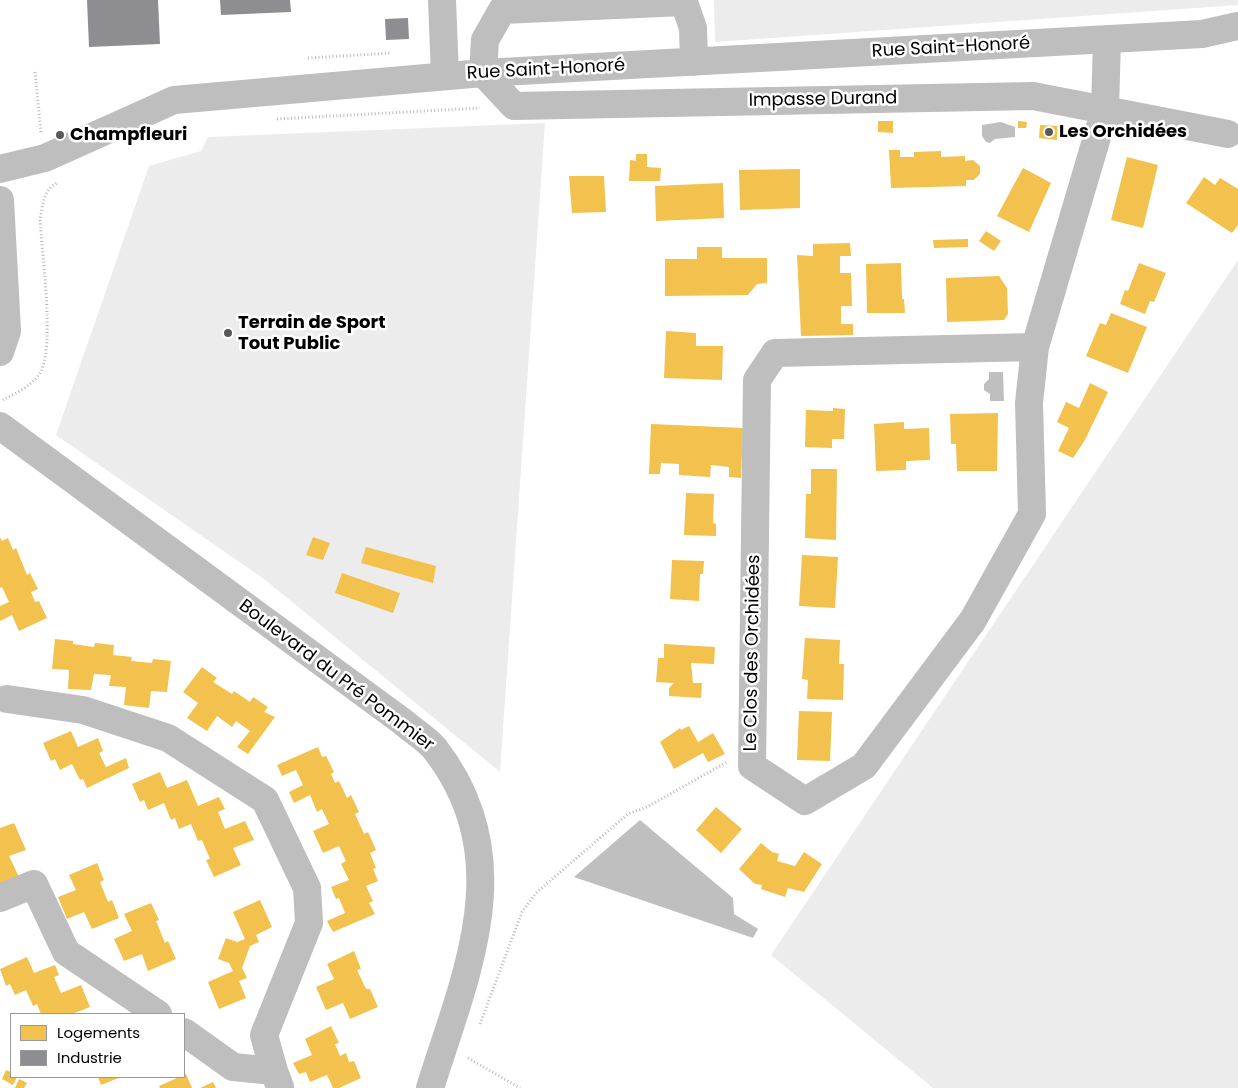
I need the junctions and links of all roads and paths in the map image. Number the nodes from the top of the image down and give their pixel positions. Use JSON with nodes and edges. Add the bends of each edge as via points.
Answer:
{"nodes":[{"id":1,"x":442,"y":0,"type":"edge"},
{"id":2,"x":1238,"y":26,"type":"edge"},
{"id":3,"x":1107,"y":39,"type":"junction"},
{"id":4,"x":396,"y":52,"type":"dead end"},
{"id":5,"x":308,"y":58,"type":"dead end"},
{"id":6,"x":694,"y":62,"type":"junction"},
{"id":7,"x":35,"y":72,"type":"dead end"},
{"id":8,"x":483,"y":73,"type":"junction"},
{"id":9,"x":445,"y":76,"type":"junction"},
{"id":10,"x":514,"y":106,"type":"junction"},
{"id":11,"x":1104,"y":110,"type":"junction"},
{"id":12,"x":271,"y":120,"type":"dead end"},
{"id":13,"x":1228,"y":134,"type":"dead end"},
{"id":14,"x":41,"y":141,"type":"dead end"},
{"id":15,"x":0,"y":169,"type":"edge"},
{"id":16,"x":60,"y":182,"type":"dead end"},
{"id":17,"x":0,"y":200,"type":"edge"},
{"id":18,"x":1035,"y":347,"type":"junction"},
{"id":19,"x":0,"y":352,"type":"edge"},
{"id":20,"x":0,"y":401,"type":"edge"},
{"id":21,"x":0,"y":426,"type":"edge"},
{"id":22,"x":7,"y":699,"type":"dead end"},
{"id":23,"x":752,"y":748,"type":"junction"},
{"id":24,"x":0,"y":898,"type":"edge"},
{"id":25,"x":157,"y":1013,"type":"edge"},
{"id":26,"x":478,"y":1031,"type":"dead end"},
{"id":27,"x":185,"y":1033,"type":"edge"},
{"id":28,"x":471,"y":1049,"type":"dead end"},
{"id":29,"x":468,"y":1058,"type":"junction"},
{"id":30,"x":465,"y":1066,"type":"dead end"},
{"id":31,"x":277,"y":1080,"type":"edge"},
{"id":32,"x":430,"y":1088,"type":"edge"},
{"id":33,"x":520,"y":1088,"type":"edge"}],
"edges":[{"from":1,"to":9,"type":"street"},
{"from":2,"to":3,"type":"street","name":"Rue Saint-Honoré","via":[[1202,34]]},
{"from":3,"to":6,"type":"street","name":"Rue Saint-Honoré"},
{"from":3,"to":11,"type":"street"},
{"from":4,"to":5,"type":"path"},
{"from":6,"to":8,"type":"street","name":"Rue Saint-Honoré"},
{"from":6,"to":8,"type":"street","via":[[693,28],[684,2],[502,10],[486,40]]},
{"from":7,"to":14,"type":"path"},
{"from":8,"to":9,"type":"street","name":"Rue Saint-Honoré"},
{"from":8,"to":10,"type":"street"},
{"from":9,"to":15,"type":"street","name":"Rue Saint-Honoré","via":[[174,100],[46,158]]},
{"from":10,"to":11,"type":"street","name":"Impasse Durand","via":[[1033,96]]},
{"from":10,"to":12,"type":"path"},
{"from":11,"to":13,"type":"street","name":"Impasse Durand"},
{"from":11,"to":18,"type":"street","name":"Le Clos des Orchidées"},
{"from":16,"to":20,"type":"path","via":[[51,186],[44,198],[40,219],[47,350],[41,371],[22,390]]},
{"from":17,"to":19,"type":"street","via":[[7,331]]},
{"from":18,"to":23,"type":"street","name":"Le Clos des Orchidées","via":[[1029,404],[1032,514],[973,620],[864,766],[805,801],[752,766]]},
{"from":18,"to":23,"type":"street","name":"Le Clos des Orchidées","via":[[776,353],[757,380]]},
{"from":21,"to":32,"type":"street","name":"Boulevard du Pré Pommier","via":[[403,722],[434,748],[462,791],[475,832],[482,885],[477,929],[467,972]]},
{"from":22,"to":31,"type":"street","via":[[83,710],[168,738],[265,800],[307,888],[309,923],[264,1035]]},
{"from":23,"to":26,"type":"path","via":[[647,807],[628,814],[536,892],[522,912]]},
{"from":24,"to":25,"type":"street","via":[[40,874],[66,952]]},
{"from":27,"to":31,"type":"street","via":[[233,1067]]},
{"from":28,"to":29,"type":"path"},
{"from":29,"to":30,"type":"path"},
{"from":29,"to":33,"type":"path"}]}
